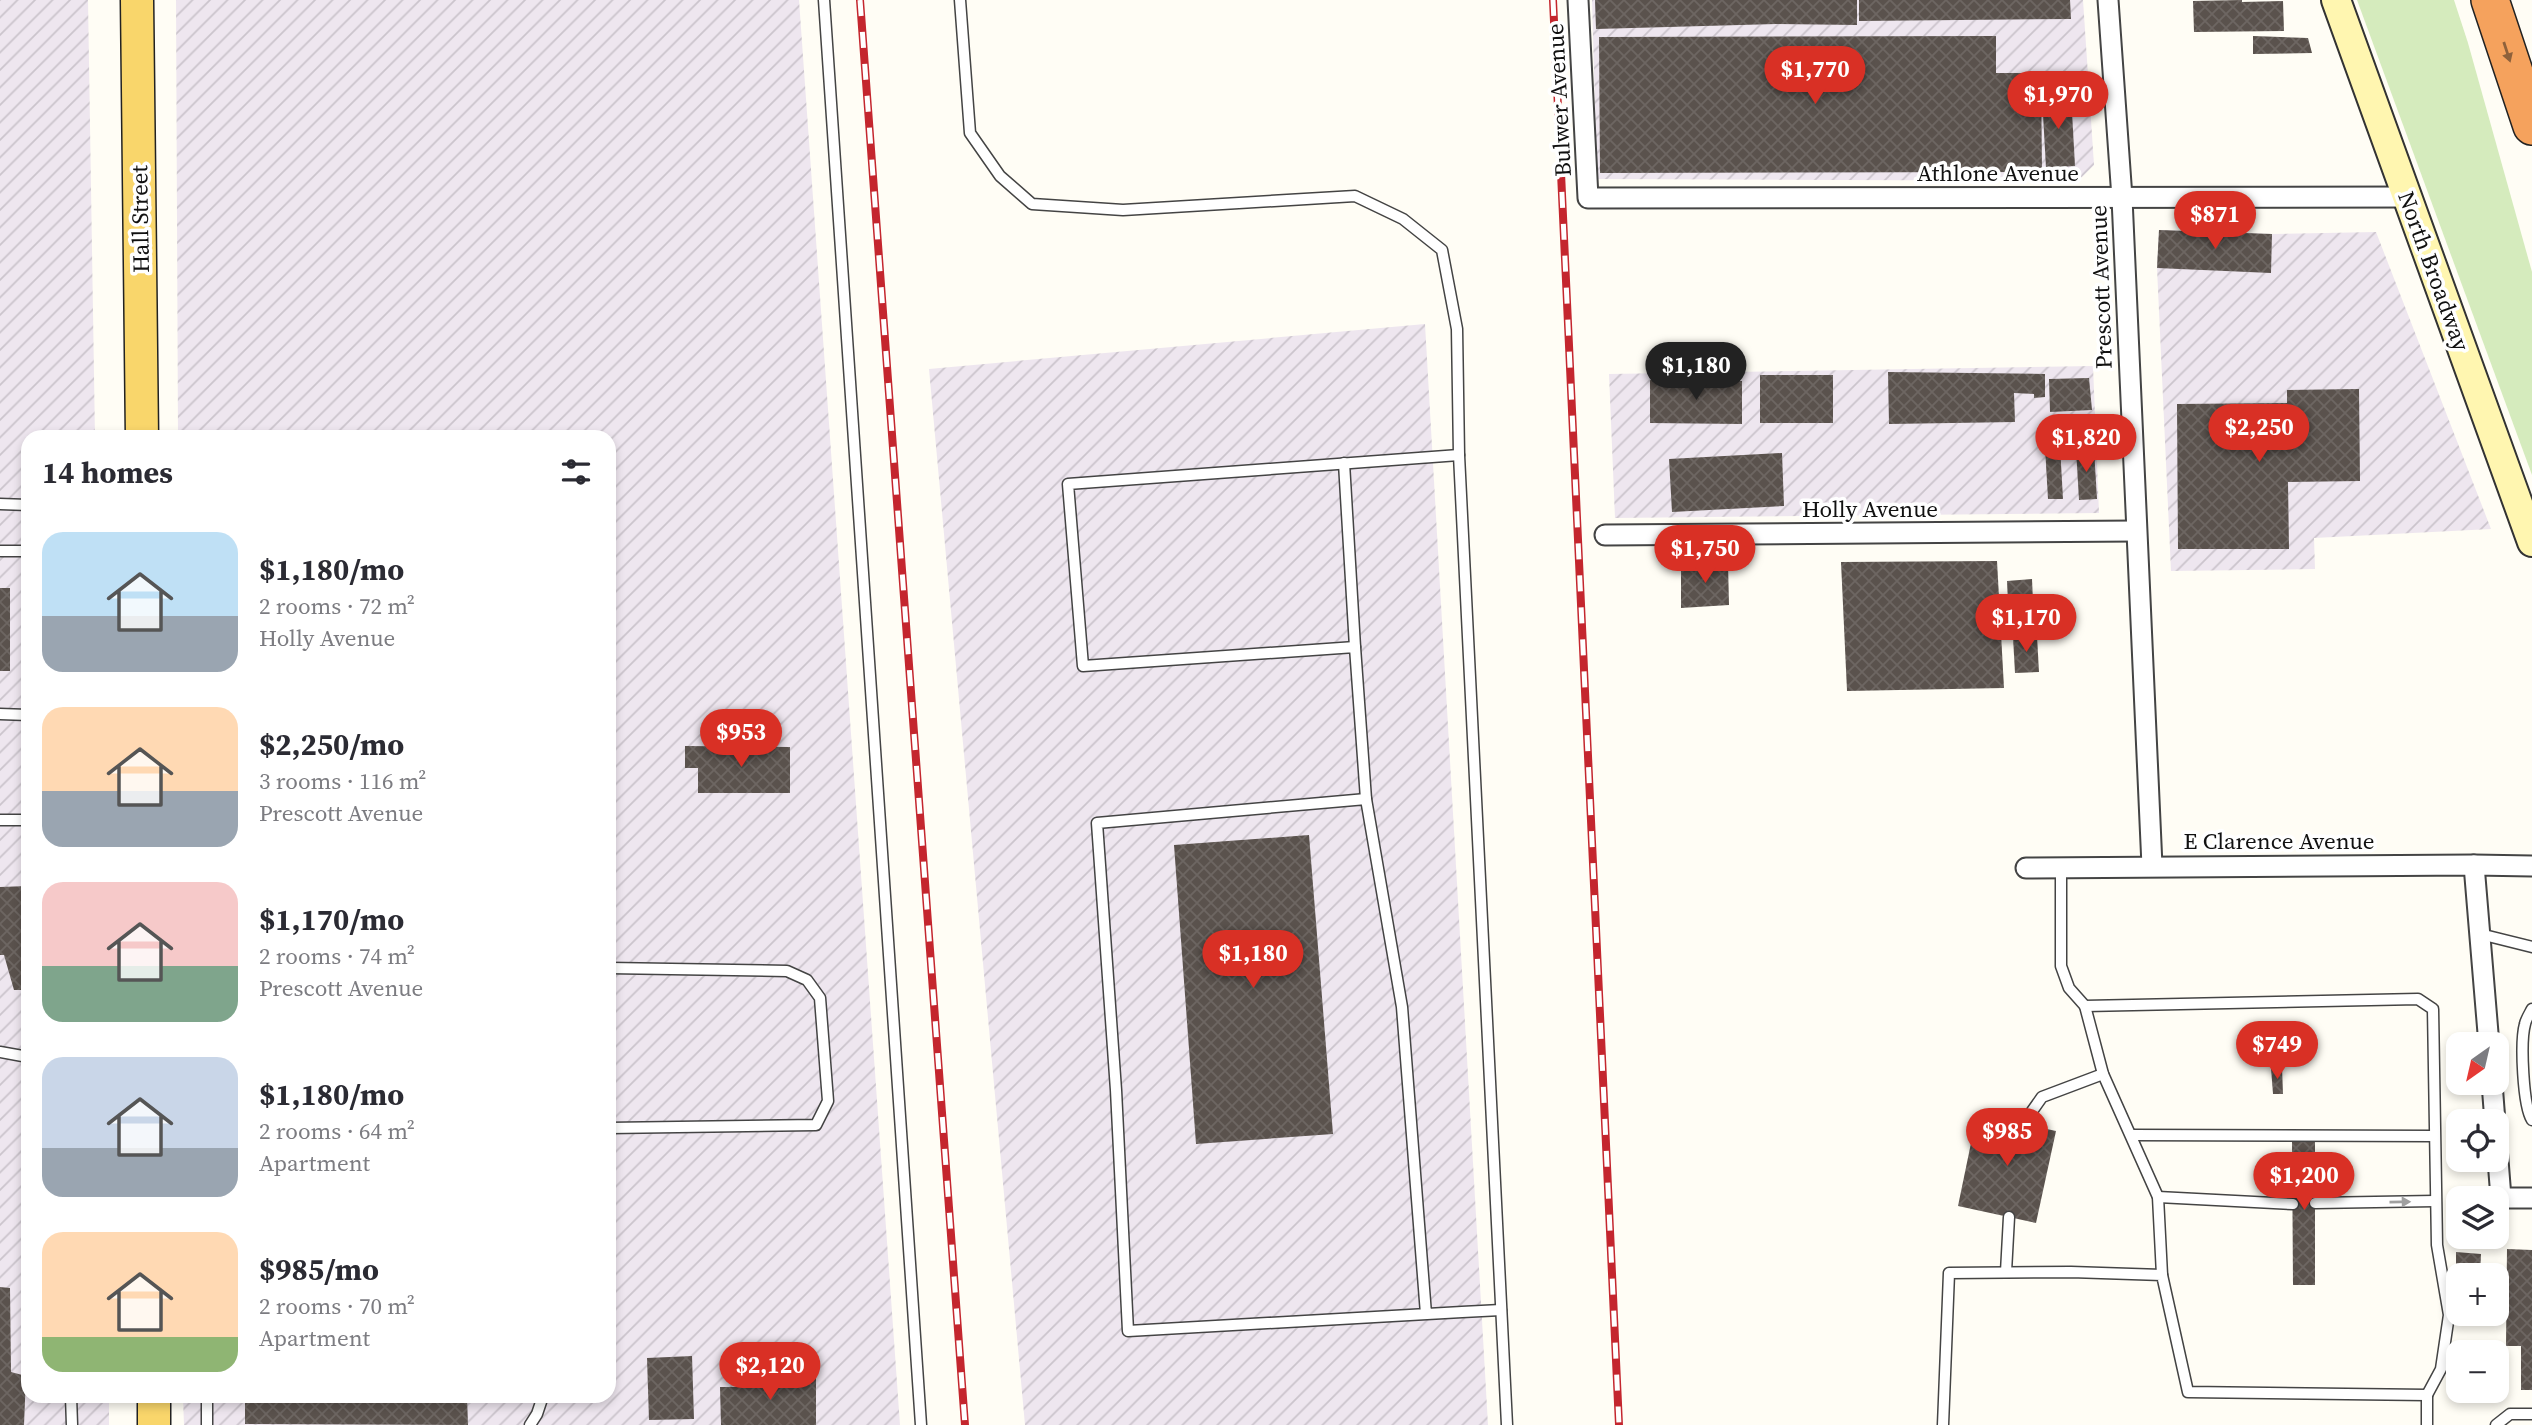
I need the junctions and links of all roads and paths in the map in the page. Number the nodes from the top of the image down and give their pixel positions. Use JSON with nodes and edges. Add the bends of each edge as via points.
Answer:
{"nodes":[{"id":1,"x":137,"y":0,"type":"edge"},
{"id":2,"x":824,"y":0,"type":"edge"},
{"id":3,"x":960,"y":0,"type":"edge"},
{"id":4,"x":1578,"y":0,"type":"edge"},
{"id":5,"x":2108,"y":0,"type":"edge"},
{"id":6,"x":2336,"y":0,"type":"edge"},
{"id":7,"x":2490,"y":0,"type":"edge"},
{"id":8,"x":2532,"y":126,"type":"edge"},
{"id":9,"x":2408,"y":197,"type":"junction"},
{"id":10,"x":1588,"y":198,"type":"joint"},
{"id":11,"x":2122,"y":198,"type":"junction"},
{"id":12,"x":142,"y":430,"type":"edge"},
{"id":13,"x":1459,"y":454,"type":"junction"},
{"id":14,"x":1343,"y":463,"type":"junction"},
{"id":15,"x":0,"y":504,"type":"edge"},
{"id":16,"x":21,"y":505,"type":"edge"},
{"id":17,"x":2136,"y":531,"type":"junction"},
{"id":18,"x":1605,"y":535,"type":"dead end"},
{"id":19,"x":2532,"y":542,"type":"edge"},
{"id":20,"x":0,"y":551,"type":"edge"},
{"id":21,"x":21,"y":551,"type":"edge"},
{"id":22,"x":1355,"y":647,"type":"junction"},
{"id":23,"x":0,"y":714,"type":"edge"},
{"id":24,"x":21,"y":715,"type":"edge"},
{"id":25,"x":1366,"y":799,"type":"junction"},
{"id":26,"x":0,"y":820,"type":"edge"},
{"id":27,"x":21,"y":820,"type":"edge"},
{"id":28,"x":2474,"y":865,"type":"junction"},
{"id":29,"x":2152,"y":866,"type":"junction"},
{"id":30,"x":2532,"y":866,"type":"edge"},
{"id":31,"x":2061,"y":867,"type":"junction"},
{"id":32,"x":2026,"y":868,"type":"dead end"},
{"id":33,"x":2480,"y":934,"type":"junction"},
{"id":34,"x":2532,"y":947,"type":"edge"},
{"id":35,"x":616,"y":968,"type":"edge"},
{"id":36,"x":2085,"y":1006,"type":"junction"},
{"id":37,"x":2532,"y":1009,"type":"edge"},
{"id":38,"x":2488,"y":1032,"type":"edge"},
{"id":39,"x":0,"y":1052,"type":"edge"},
{"id":40,"x":21,"y":1056,"type":"edge"},
{"id":41,"x":2103,"y":1074,"type":"junction"},
{"id":42,"x":2532,"y":1119,"type":"edge"},
{"id":43,"x":2023,"y":1124,"type":"dead end"},
{"id":44,"x":616,"y":1128,"type":"edge"},
{"id":45,"x":2132,"y":1135,"type":"junction"},
{"id":46,"x":2434,"y":1136,"type":"junction"},
{"id":47,"x":2499,"y":1172,"type":"edge"},
{"id":48,"x":2158,"y":1196,"type":"junction"},
{"id":49,"x":2532,"y":1198,"type":"edge"},
{"id":50,"x":2435,"y":1201,"type":"junction"},
{"id":51,"x":2315,"y":1203,"type":"dead end"},
{"id":52,"x":2292,"y":1204,"type":"dead end"},
{"id":53,"x":2009,"y":1217,"type":"dead end"},
{"id":54,"x":2006,"y":1272,"type":"junction"},
{"id":55,"x":2162,"y":1275,"type":"junction"},
{"id":56,"x":1501,"y":1310,"type":"junction"},
{"id":57,"x":1426,"y":1314,"type":"junction"},
{"id":58,"x":2427,"y":1395,"type":"junction"},
{"id":59,"x":71,"y":1403,"type":"edge"},
{"id":60,"x":155,"y":1403,"type":"edge"},
{"id":61,"x":207,"y":1403,"type":"edge"},
{"id":62,"x":541,"y":1403,"type":"edge"},
{"id":63,"x":2532,"y":1414,"type":"edge"},
{"id":64,"x":72,"y":1425,"type":"edge"},
{"id":65,"x":154,"y":1425,"type":"edge"},
{"id":66,"x":207,"y":1425,"type":"edge"},
{"id":67,"x":530,"y":1425,"type":"edge"},
{"id":68,"x":921,"y":1425,"type":"edge"},
{"id":69,"x":1507,"y":1425,"type":"edge"},
{"id":70,"x":1943,"y":1425,"type":"edge"},
{"id":71,"x":2427,"y":1425,"type":"edge"},
{"id":72,"x":2496,"y":1425,"type":"edge"}],
"edges":[{"from":1,"to":12,"type":"main road","name":"Hall Street"},
{"from":2,"to":68,"type":"lane"},
{"from":3,"to":13,"type":"lane","via":[[970,132],[1000,176],[1032,204],[1123,210],[1354,195],[1403,219],[1442,250],[1457,329]]},
{"from":4,"to":10,"type":"street","name":"Bulwer Avenue"},
{"from":5,"to":11,"type":"street","name":"Prescott Avenue"},
{"from":6,"to":9,"type":"main road","name":"North Broadway"},
{"from":7,"to":8,"type":"highway","one_way":true},
{"from":9,"to":11,"type":"street","name":"Athlone Avenue"},
{"from":9,"to":19,"type":"main road","name":"North Broadway"},
{"from":10,"to":11,"type":"street","name":"Athlone Avenue"},
{"from":11,"to":17,"type":"street","name":"Prescott Avenue"},
{"from":13,"to":14,"type":"lane"},
{"from":13,"to":56,"type":"lane"},
{"from":14,"to":22,"type":"lane"},
{"from":14,"to":22,"type":"lane","via":[[1068,484],[1083,666]]},
{"from":15,"to":16,"type":"lane"},
{"from":17,"to":18,"type":"street","name":"Holly Avenue"},
{"from":17,"to":29,"type":"street","name":"Prescott Avenue"},
{"from":20,"to":21,"type":"lane"},
{"from":22,"to":25,"type":"lane"},
{"from":23,"to":24,"type":"lane"},
{"from":25,"to":57,"type":"lane","via":[[1402,1007]]},
{"from":25,"to":57,"type":"lane","via":[[1097,823],[1128,1331]]},
{"from":26,"to":27,"type":"lane"},
{"from":28,"to":29,"type":"street","name":"E Clarence Avenue"},
{"from":28,"to":30,"type":"street","name":"E Clarence Avenue"},
{"from":28,"to":33,"type":"street"},
{"from":29,"to":31,"type":"street","name":"E Clarence Avenue"},
{"from":31,"to":32,"type":"street","name":"E Clarence Avenue"},
{"from":31,"to":36,"type":"lane","via":[[2061,966],[2069,988]]},
{"from":33,"to":34,"type":"lane"},
{"from":33,"to":38,"type":"street"},
{"from":35,"to":44,"type":"lane","via":[[787,971],[807,980],[820,998],[828,1101],[816,1125]]},
{"from":36,"to":41,"type":"lane"},
{"from":36,"to":46,"type":"lane","via":[[2418,999],[2433,1009]]},
{"from":37,"to":42,"type":"lane","via":[[2525,1024],[2523,1070],[2527,1112]]},
{"from":39,"to":40,"type":"lane"},
{"from":41,"to":43,"type":"lane","via":[[2042,1097]]},
{"from":41,"to":45,"type":"lane"},
{"from":45,"to":46,"type":"lane"},
{"from":45,"to":48,"type":"lane"},
{"from":46,"to":50,"type":"lane"},
{"from":47,"to":49,"type":"street","via":[[2501,1198]]},
{"from":48,"to":52,"type":"lane"},
{"from":48,"to":55,"type":"lane"},
{"from":51,"to":50,"type":"lane","one_way":true},
{"from":50,"to":58,"type":"lane","via":[[2449,1315],[2441,1369]]},
{"from":53,"to":54,"type":"lane"},
{"from":54,"to":55,"type":"lane"},
{"from":54,"to":70,"type":"lane","via":[[1949,1273]]},
{"from":55,"to":58,"type":"lane","via":[[2188,1392]]},
{"from":56,"to":57,"type":"lane"},
{"from":56,"to":69,"type":"lane"},
{"from":58,"to":71,"type":"lane"},
{"from":59,"to":64,"type":"lane"},
{"from":60,"to":65,"type":"main road"},
{"from":61,"to":66,"type":"lane"},
{"from":62,"to":67,"type":"lane"},
{"from":63,"to":72,"type":"lane","via":[[2510,1414]]}]}
